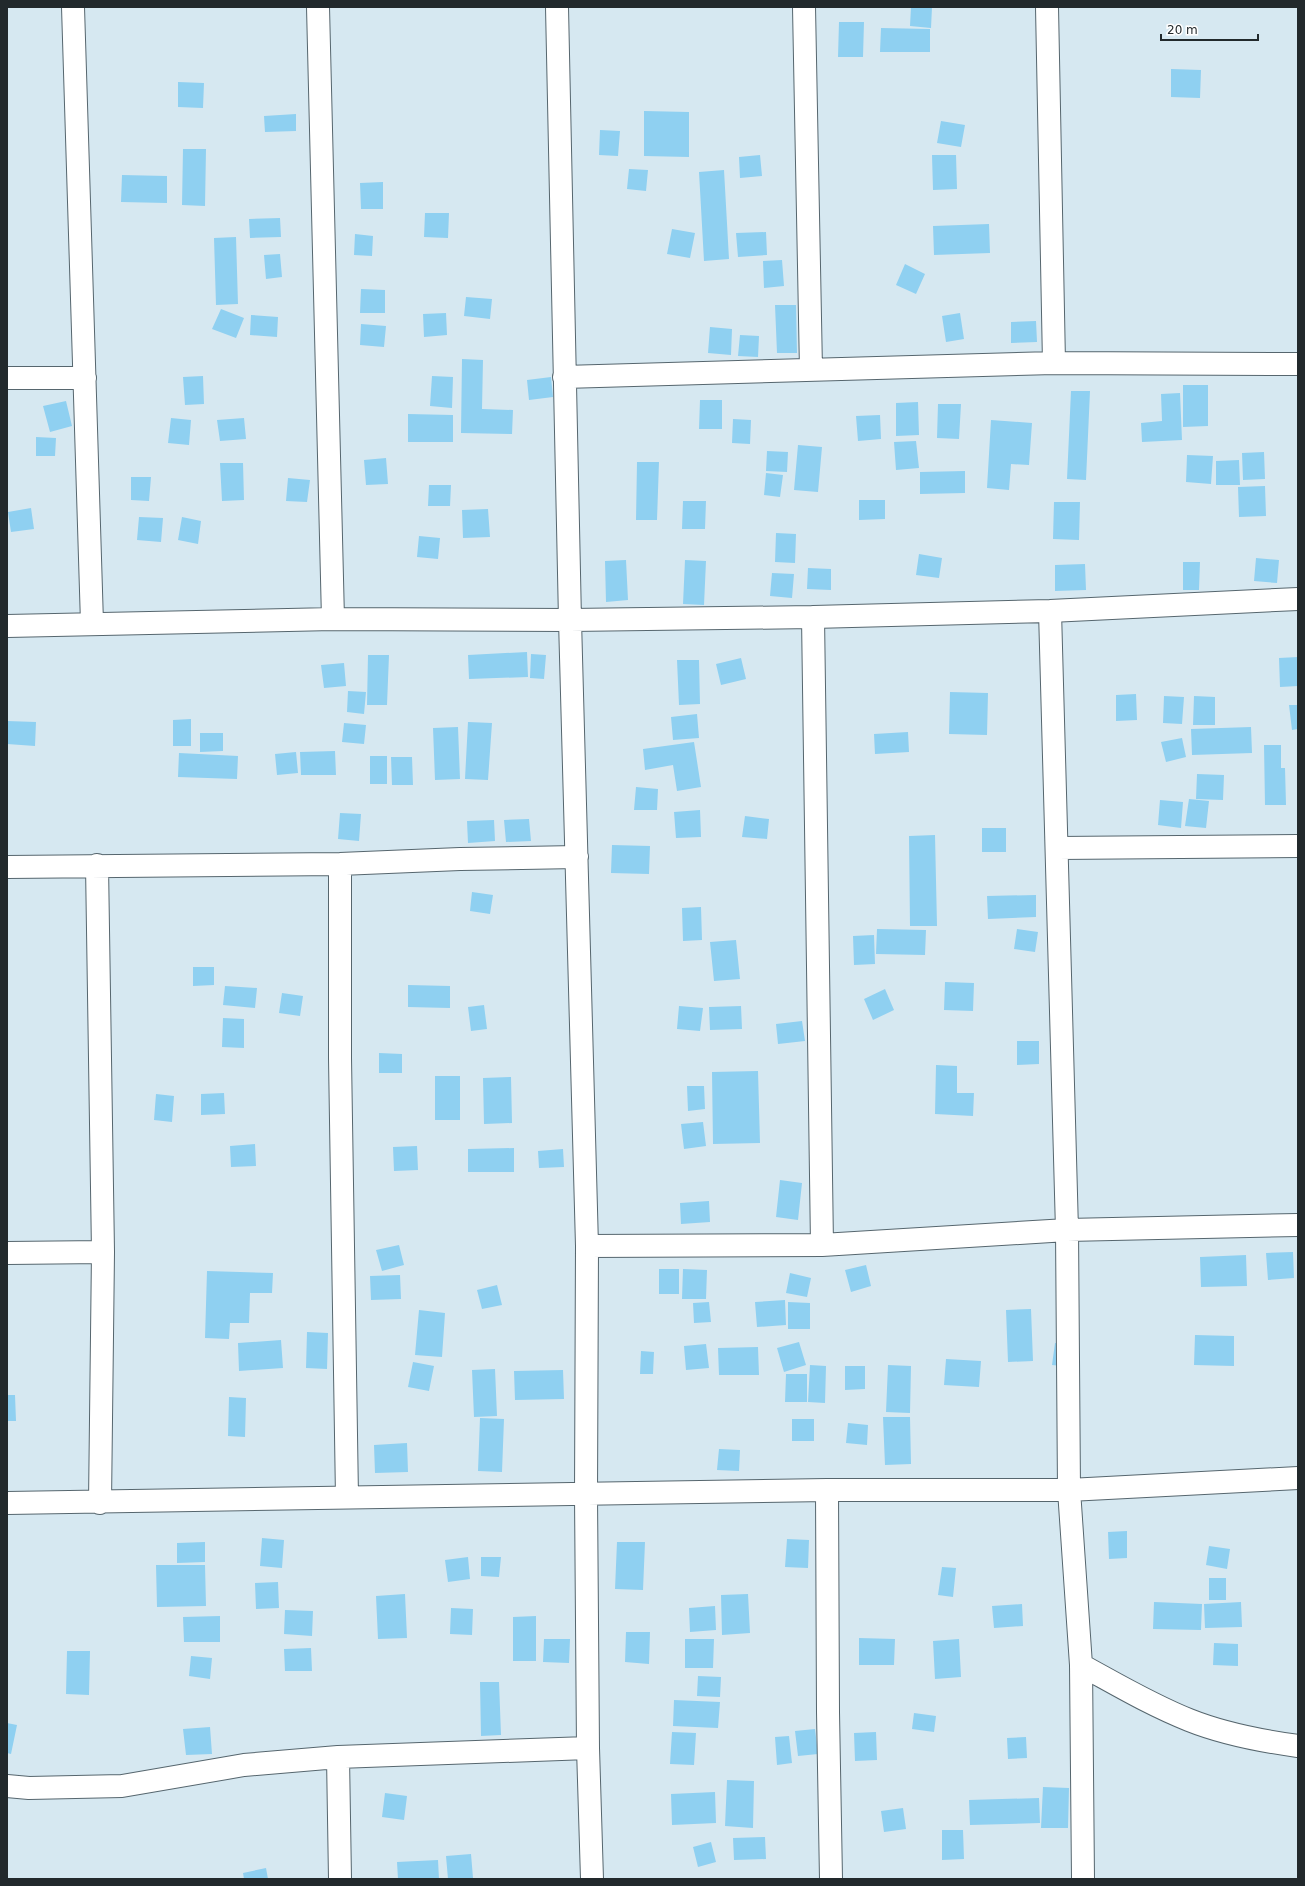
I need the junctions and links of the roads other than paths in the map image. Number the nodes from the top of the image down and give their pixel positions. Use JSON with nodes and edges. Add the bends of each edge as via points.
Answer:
{"nodes":[{"id":1,"x":73,"y":7,"type":"edge"},
{"id":2,"x":318,"y":7,"type":"edge"},
{"id":3,"x":557,"y":7,"type":"edge"},
{"id":4,"x":804,"y":7,"type":"edge"},
{"id":5,"x":1047,"y":7,"type":"edge"},
{"id":6,"x":1054,"y":362,"type":"junction"},
{"id":7,"x":1298,"y":364,"type":"edge"},
{"id":8,"x":811,"y":370,"type":"junction"},
{"id":9,"x":564,"y":377,"type":"junction"},
{"id":10,"x":7,"y":378,"type":"edge"},
{"id":11,"x":85,"y":378,"type":"junction"},
{"id":12,"x":1298,"y":599,"type":"edge"},
{"id":13,"x":1050,"y":611,"type":"junction"},
{"id":14,"x":813,"y":616,"type":"junction"},
{"id":15,"x":333,"y":619,"type":"junction"},
{"id":16,"x":570,"y":620,"type":"junction"},
{"id":17,"x":92,"y":623,"type":"junction"},
{"id":18,"x":7,"y":626,"type":"edge"},
{"id":19,"x":1298,"y":846,"type":"edge"},
{"id":20,"x":1058,"y":848,"type":"junction"},
{"id":21,"x":577,"y":857,"type":"junction"},
{"id":22,"x":340,"y":864,"type":"junction"},
{"id":23,"x":97,"y":865,"type":"junction"},
{"id":24,"x":7,"y":867,"type":"edge"},
{"id":25,"x":1298,"y":1225,"type":"edge"},
{"id":26,"x":1067,"y":1230,"type":"junction"},
{"id":27,"x":822,"y":1244,"type":"junction"},
{"id":28,"x":587,"y":1246,"type":"junction"},
{"id":29,"x":103,"y":1252,"type":"junction"},
{"id":30,"x":7,"y":1253,"type":"edge"},
{"id":31,"x":1298,"y":1478,"type":"edge"},
{"id":32,"x":827,"y":1490,"type":"junction"},
{"id":33,"x":1069,"y":1490,"type":"junction"},
{"id":34,"x":586,"y":1495,"type":"junction"},
{"id":35,"x":347,"y":1497,"type":"junction"},
{"id":36,"x":7,"y":1503,"type":"edge"},
{"id":37,"x":100,"y":1503,"type":"junction"},
{"id":38,"x":1081,"y":1665,"type":"junction"},
{"id":39,"x":1298,"y":1746,"type":"edge"},
{"id":40,"x":588,"y":1748,"type":"junction"},
{"id":41,"x":338,"y":1757,"type":"junction"},
{"id":42,"x":7,"y":1786,"type":"edge"},
{"id":43,"x":340,"y":1879,"type":"edge"},
{"id":44,"x":592,"y":1879,"type":"edge"},
{"id":45,"x":831,"y":1879,"type":"edge"},
{"id":46,"x":1083,"y":1879,"type":"edge"}],
"edges":[{"from":1,"to":11,"type":"street"},
{"from":2,"to":15,"type":"street"},
{"from":3,"to":9,"type":"street"},
{"from":4,"to":8,"type":"street"},
{"from":5,"to":6,"type":"street"},
{"from":6,"to":7,"type":"street"},
{"from":6,"to":8,"type":"street"},
{"from":8,"to":9,"type":"street"},
{"from":9,"to":16,"type":"street"},
{"from":10,"to":11,"type":"street"},
{"from":11,"to":17,"type":"street"},
{"from":12,"to":13,"type":"street"},
{"from":13,"to":14,"type":"street"},
{"from":13,"to":20,"type":"street"},
{"from":14,"to":16,"type":"street"},
{"from":14,"to":27,"type":"street"},
{"from":15,"to":16,"type":"street"},
{"from":15,"to":17,"type":"street"},
{"from":16,"to":21,"type":"street"},
{"from":17,"to":18,"type":"street"},
{"from":19,"to":20,"type":"street"},
{"from":20,"to":26,"type":"street"},
{"from":21,"to":22,"type":"street"},
{"from":21,"to":28,"type":"street"},
{"from":22,"to":23,"type":"street"},
{"from":22,"to":35,"type":"street","via":[[340,1058]]},
{"from":23,"to":24,"type":"street"},
{"from":23,"to":29,"type":"street"},
{"from":25,"to":26,"type":"street"},
{"from":26,"to":27,"type":"street"},
{"from":26,"to":33,"type":"street"},
{"from":27,"to":28,"type":"street"},
{"from":28,"to":34,"type":"street"},
{"from":29,"to":30,"type":"street"},
{"from":29,"to":37,"type":"street"},
{"from":31,"to":33,"type":"street"},
{"from":32,"to":33,"type":"street"},
{"from":32,"to":34,"type":"street"},
{"from":32,"to":45,"type":"street"},
{"from":33,"to":38,"type":"street"},
{"from":34,"to":35,"type":"street"},
{"from":34,"to":40,"type":"street"},
{"from":35,"to":37,"type":"street"},
{"from":36,"to":37,"type":"street"},
{"from":38,"to":39,"type":"street","via":[[1137,1696],[1190,1720],[1254,1740]]},
{"from":38,"to":46,"type":"street"},
{"from":40,"to":41,"type":"street"},
{"from":40,"to":44,"type":"street"},
{"from":41,"to":42,"type":"street","via":[[244,1765],[122,1786]]},
{"from":41,"to":43,"type":"street"}]}
